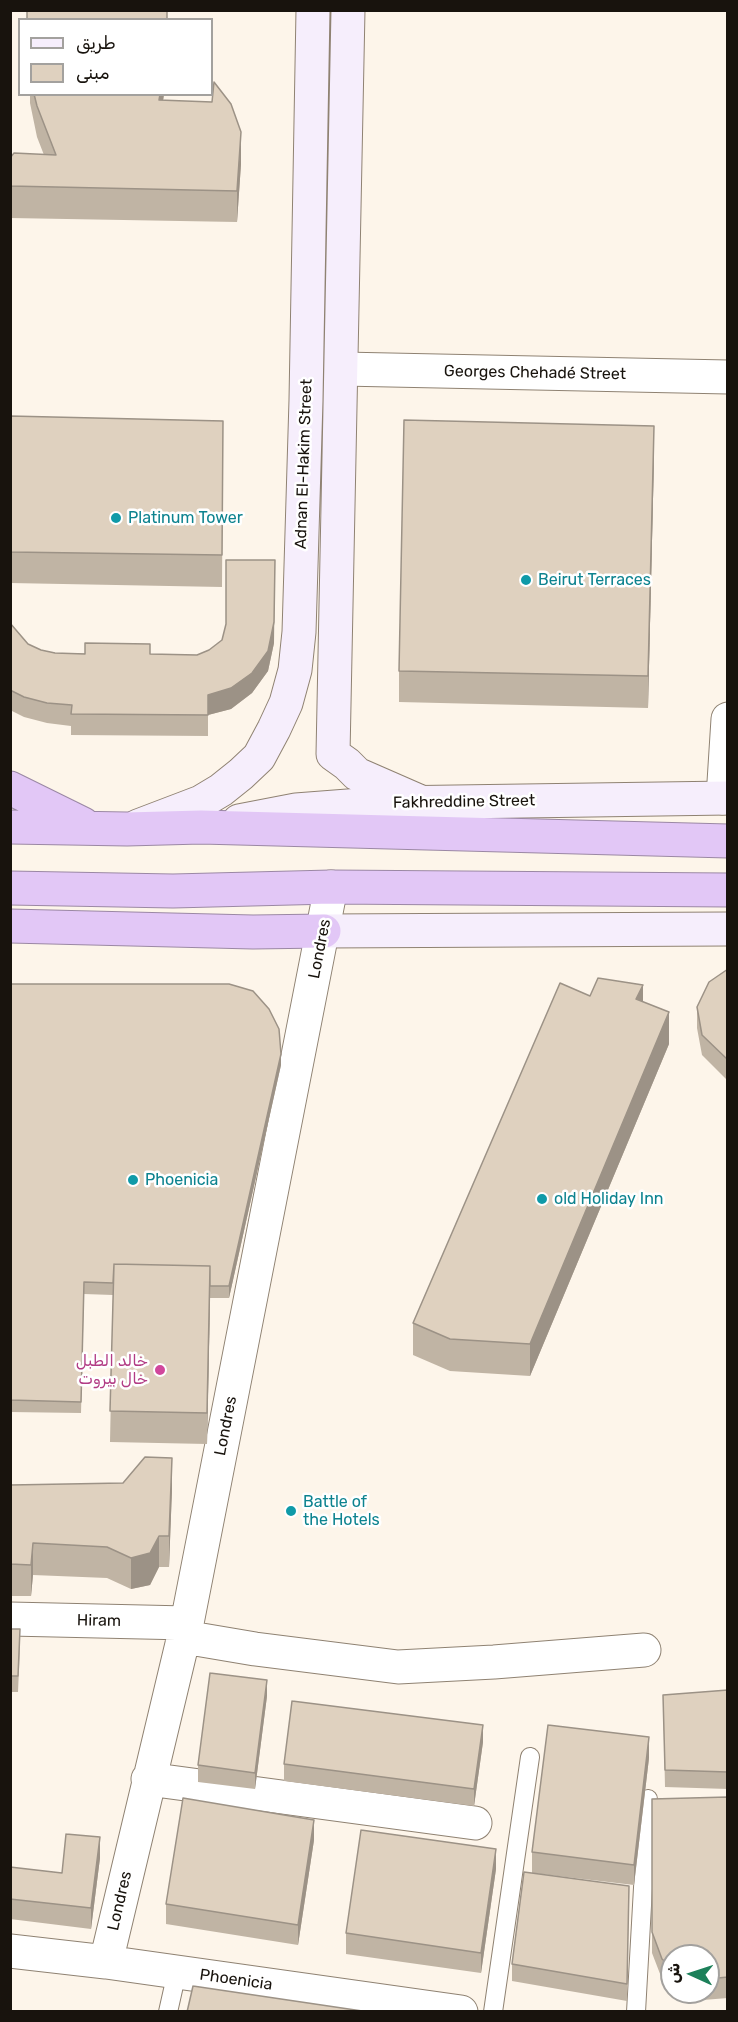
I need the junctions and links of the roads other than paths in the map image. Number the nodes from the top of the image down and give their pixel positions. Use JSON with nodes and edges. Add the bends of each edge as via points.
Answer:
{"nodes":[{"id":1,"x":313,"y":10,"type":"edge"},
{"id":2,"x":348,"y":10,"type":"edge"},
{"id":3,"x":342,"y":369,"type":"junction"},
{"id":4,"x":728,"y":377,"type":"edge"},
{"id":5,"x":728,"y":719,"type":"edge"},
{"id":6,"x":10,"y":788,"type":"edge"},
{"id":7,"x":725,"y":798,"type":"edge"},
{"id":8,"x":421,"y":802,"type":"junction"},
{"id":9,"x":10,"y":827,"type":"edge"},
{"id":10,"x":201,"y":827,"type":"junction"},
{"id":11,"x":92,"y":829,"type":"junction"},
{"id":12,"x":127,"y":829,"type":"junction"},
{"id":13,"x":728,"y":841,"type":"edge"},
{"id":14,"x":331,"y":887,"type":"junction"},
{"id":15,"x":10,"y":888,"type":"edge"},
{"id":16,"x":728,"y":890,"type":"edge"},
{"id":17,"x":10,"y":926,"type":"edge"},
{"id":18,"x":728,"y":929,"type":"edge"},
{"id":19,"x":324,"y":931,"type":"junction"},
{"id":20,"x":10,"y":1619,"type":"edge"},
{"id":21,"x":185,"y":1630,"type":"junction"},
{"id":22,"x":644,"y":1650,"type":"dead end"},
{"id":23,"x":530,"y":1757,"type":"dead end"},
{"id":24,"x":148,"y":1779,"type":"junction"},
{"id":25,"x":648,"y":1799,"type":"dead end"},
{"id":26,"x":475,"y":1823,"type":"dead end"},
{"id":27,"x":10,"y":1951,"type":"edge"},
{"id":28,"x":106,"y":1962,"type":"junction"},
{"id":29,"x":177,"y":1972,"type":"junction"},
{"id":30,"x":392,"y":2007,"type":"edge"},
{"id":31,"x":168,"y":2012,"type":"edge"},
{"id":32,"x":461,"y":2012,"type":"edge"},
{"id":33,"x":493,"y":2012,"type":"edge"},
{"id":34,"x":636,"y":2012,"type":"edge"}],
"edges":[{"from":1,"to":12,"type":"street","name":"Adnan El-Hakim Street","via":[[306,400],[295,670],[274,729],[259,756],[241,774],[201,802]]},
{"from":2,"to":3,"type":"street","name":"Adnan El-Hakim Street"},
{"from":3,"to":4,"type":"street","name":"Georges Chehadé Street"},
{"from":3,"to":8,"type":"street","name":"Adnan El-Hakim Street","via":[[333,754],[357,774]]},
{"from":5,"to":7,"type":"street"},
{"from":6,"to":11,"type":"highway"},
{"from":7,"to":8,"type":"street","name":"Fakhreddine Street"},
{"from":8,"to":10,"type":"street","name":"Fakhreddine Street","via":[[326,807]]},
{"from":9,"to":11,"type":"highway"},
{"from":10,"to":12,"type":"highway"},
{"from":10,"to":13,"type":"highway"},
{"from":11,"to":12,"type":"highway"},
{"from":14,"to":15,"type":"highway","via":[[173,891]]},
{"from":14,"to":16,"type":"highway"},
{"from":14,"to":19,"type":"street","name":"Londres"},
{"from":17,"to":19,"type":"highway"},
{"from":18,"to":19,"type":"street"},
{"from":19,"to":21,"type":"street","name":"Londres"},
{"from":20,"to":21,"type":"street","name":"Hiram"},
{"from":21,"to":22,"type":"street","name":"Hiram","via":[[255,1649],[398,1667]]},
{"from":21,"to":24,"type":"street","name":"Londres"},
{"from":23,"to":33,"type":"lane"},
{"from":24,"to":26,"type":"street"},
{"from":24,"to":28,"type":"street","name":"Londres"},
{"from":25,"to":34,"type":"lane"},
{"from":27,"to":28,"type":"street","name":"Phoenicia"},
{"from":28,"to":29,"type":"street","name":"Phoenicia"},
{"from":29,"to":30,"type":"street","name":"Phoenicia"},
{"from":29,"to":31,"type":"lane"},
{"from":30,"to":32,"type":"street","name":"Phoenicia"}]}
